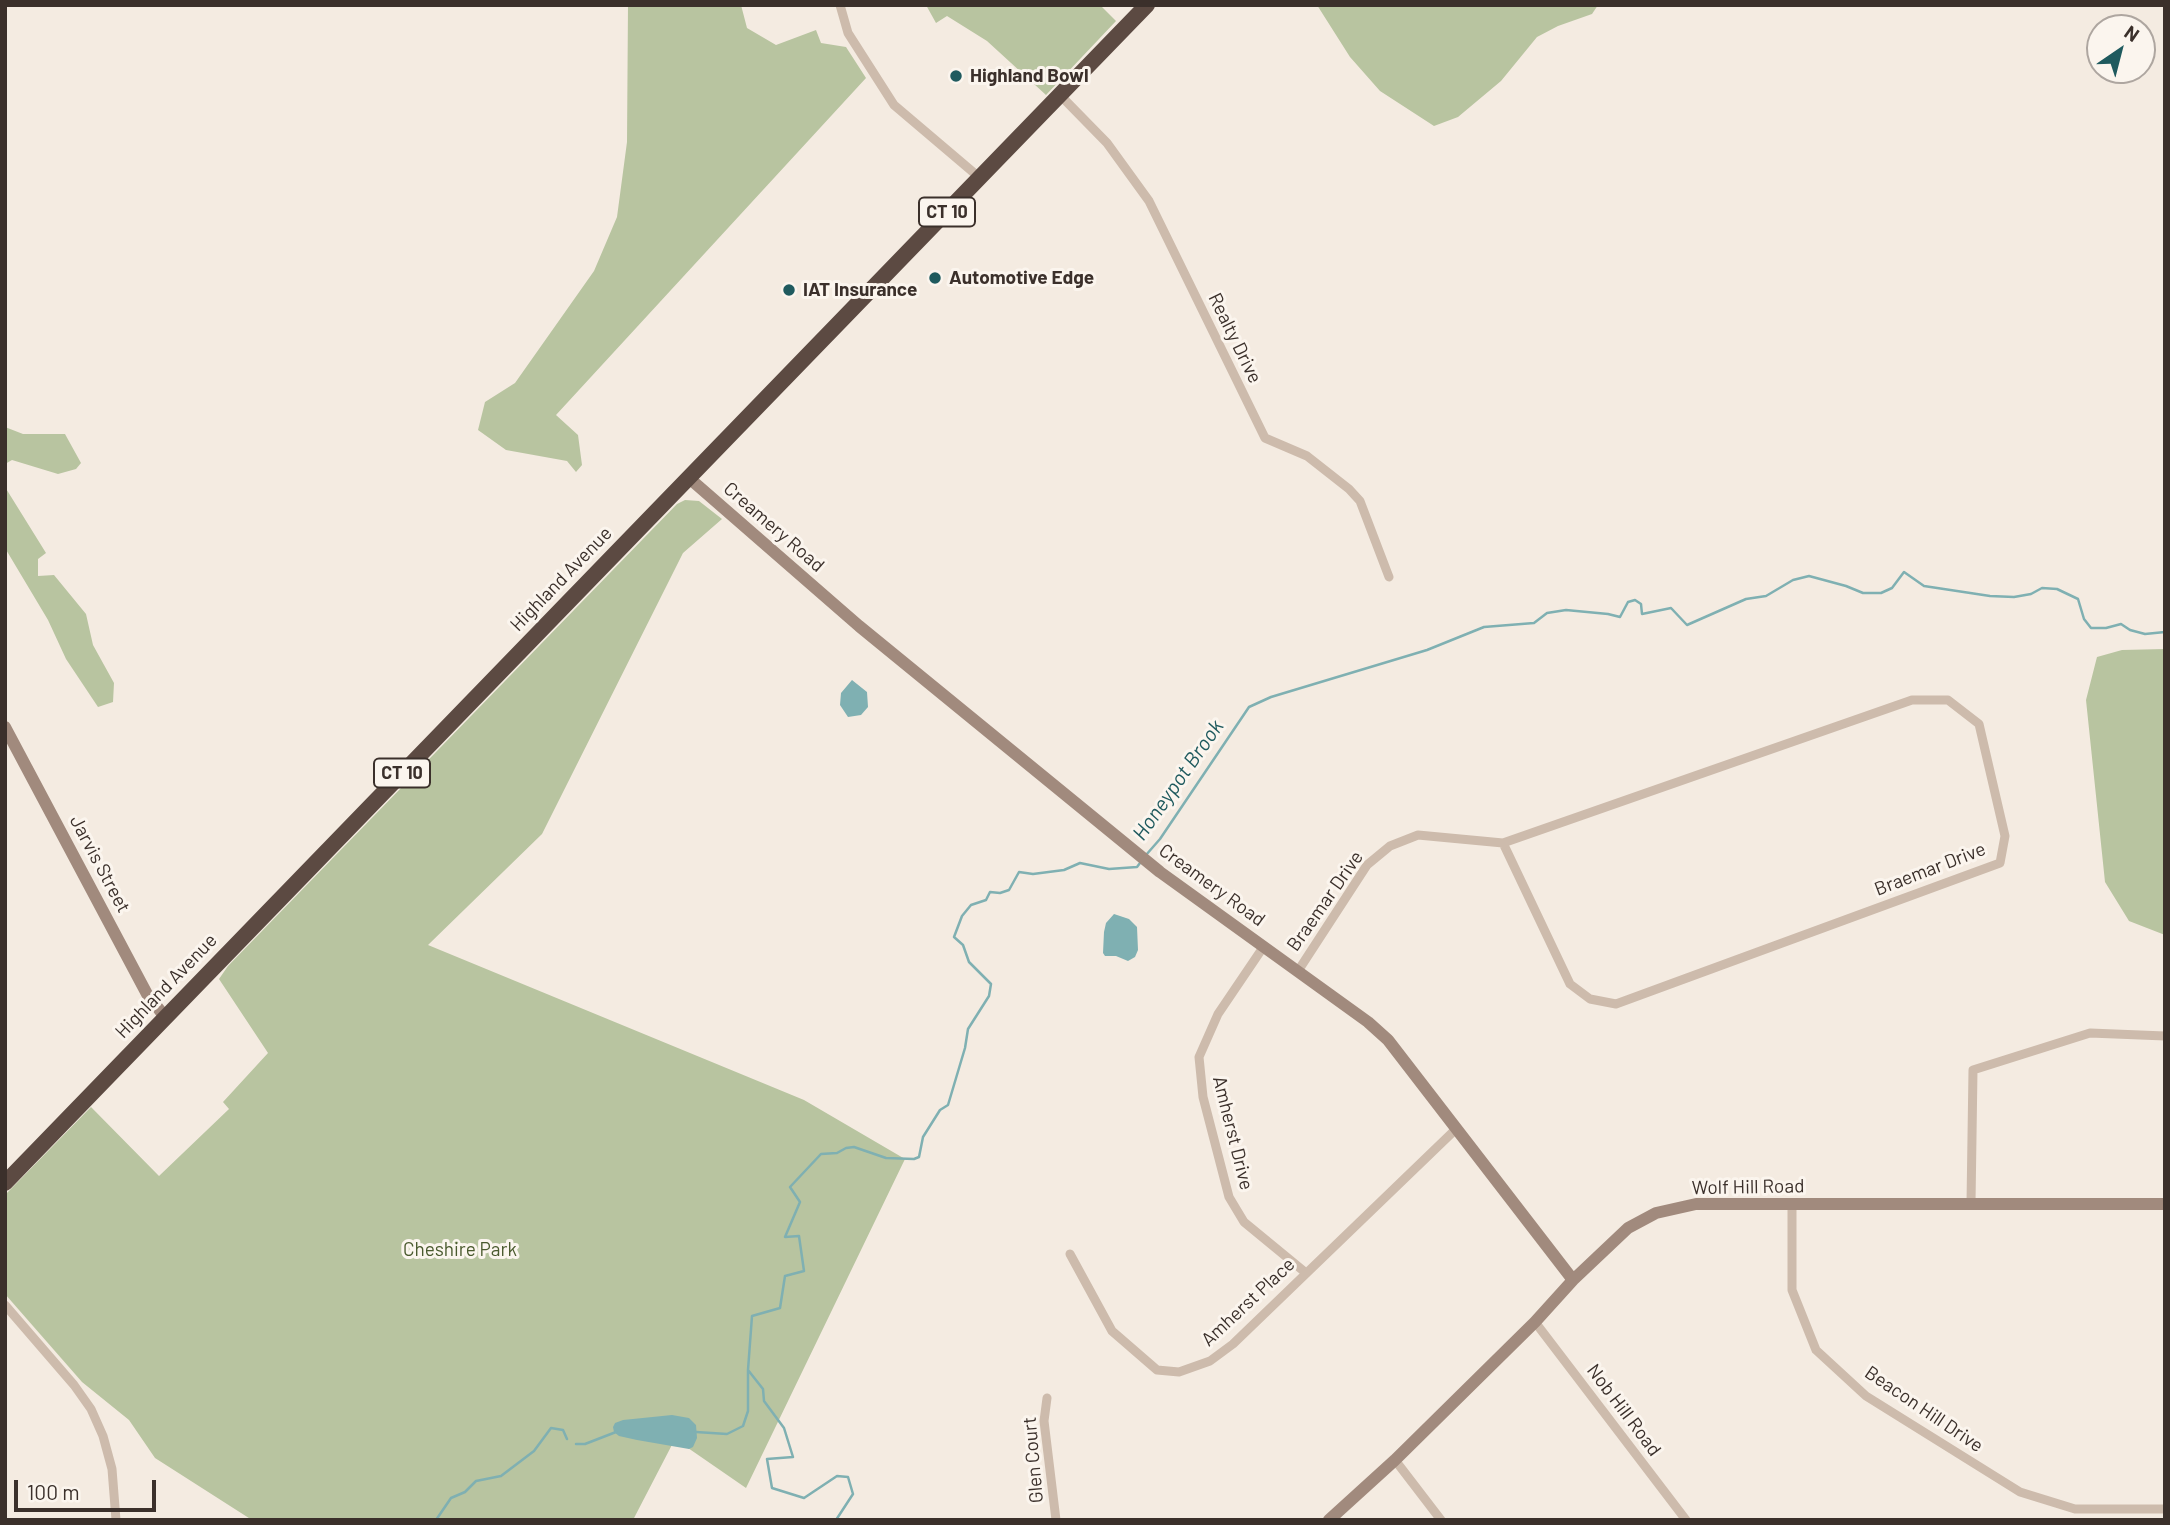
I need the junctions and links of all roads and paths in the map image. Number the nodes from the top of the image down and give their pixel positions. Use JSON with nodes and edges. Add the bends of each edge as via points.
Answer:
{"nodes":[{"id":1,"x":840,"y":5,"type":"edge"},
{"id":2,"x":1147,"y":5,"type":"edge"},
{"id":3,"x":1061,"y":96,"type":"junction"},
{"id":4,"x":980,"y":178,"type":"junction"},
{"id":5,"x":690,"y":478,"type":"junction"},
{"id":6,"x":1389,"y":576,"type":"dead end"},
{"id":7,"x":5,"y":726,"type":"edge"},
{"id":8,"x":1503,"y":843,"type":"junction"},
{"id":9,"x":1264,"y":946,"type":"junction"},
{"id":10,"x":1298,"y":971,"type":"junction"},
{"id":11,"x":165,"y":1017,"type":"junction"},
{"id":12,"x":2165,"y":1036,"type":"edge"},
{"id":13,"x":1456,"y":1129,"type":"junction"},
{"id":14,"x":5,"y":1183,"type":"edge"},
{"id":15,"x":1971,"y":1203,"type":"junction"},
{"id":16,"x":2165,"y":1204,"type":"edge"},
{"id":17,"x":1792,"y":1205,"type":"junction"},
{"id":18,"x":1070,"y":1254,"type":"dead end"},
{"id":19,"x":1306,"y":1273,"type":"junction"},
{"id":20,"x":1573,"y":1280,"type":"junction"},
{"id":21,"x":5,"y":1305,"type":"edge"},
{"id":22,"x":1535,"y":1322,"type":"junction"},
{"id":23,"x":1047,"y":1398,"type":"dead end"},
{"id":24,"x":1395,"y":1461,"type":"junction"},
{"id":25,"x":2165,"y":1508,"type":"edge"},
{"id":26,"x":116,"y":1520,"type":"edge"},
{"id":27,"x":1056,"y":1520,"type":"edge"},
{"id":28,"x":1329,"y":1520,"type":"edge"},
{"id":29,"x":1441,"y":1520,"type":"edge"},
{"id":30,"x":1686,"y":1520,"type":"edge"}],
"edges":[{"from":1,"to":4,"type":"street","via":[[848,33],[894,105]]},
{"from":2,"to":3,"type":"highway","name":"Highland Avenue","number":"CT 10"},
{"from":3,"to":4,"type":"highway","name":"Highland Avenue","number":"CT 10"},
{"from":3,"to":6,"type":"street","name":"Realty Drive","via":[[1107,143],[1149,201],[1265,438],[1307,456],[1360,501]]},
{"from":4,"to":5,"type":"highway","name":"Highland Avenue","number":"CT 10"},
{"from":5,"to":9,"type":"street","name":"Creamery Road","via":[[879,643],[1196,900]]},
{"from":5,"to":11,"type":"highway","name":"Highland Avenue","number":"CT 10"},
{"from":7,"to":11,"type":"street","name":"Jarvis Street","via":[[147,994]]},
{"from":8,"to":8,"type":"street","name":"Braemar Drive","via":[[1912,700],[1948,700],[1979,724],[2004,836],[2000,863],[1616,1004],[1590,999],[1570,984]]},
{"from":8,"to":10,"type":"street","name":"Braemar Drive","via":[[1418,835],[1390,846],[1367,865]]},
{"from":9,"to":10,"type":"street","name":"Creamery Road"},
{"from":9,"to":19,"type":"street","name":"Amherst Drive","via":[[1218,1014],[1199,1057],[1203,1097],[1229,1197],[1244,1222]]},
{"from":10,"to":13,"type":"street","name":"Creamery Road","via":[[1388,1040]]},
{"from":11,"to":14,"type":"highway","name":"Highland Avenue","number":"CT 10"},
{"from":12,"to":15,"type":"street","via":[[2090,1033],[1973,1070]]},
{"from":13,"to":19,"type":"street","name":"Amherst Place"},
{"from":13,"to":20,"type":"street","name":"Creamery Road"},
{"from":15,"to":16,"type":"street","name":"Wolf Hill Road"},
{"from":15,"to":17,"type":"street","name":"Wolf Hill Road"},
{"from":17,"to":20,"type":"street","name":"Wolf Hill Road","via":[[1696,1204],[1656,1213],[1628,1228]]},
{"from":17,"to":25,"type":"street","name":"Beacon Hill Drive","via":[[1792,1290],[1816,1350],[1866,1396],[2020,1492],[2075,1509]]},
{"from":18,"to":19,"type":"street","name":"Amherst Place","via":[[1112,1331],[1157,1370],[1179,1372],[1210,1361],[1233,1344]]},
{"from":20,"to":22,"type":"street","name":"Wolf Hill Road"},
{"from":21,"to":26,"type":"street","via":[[91,1409],[112,1469]]},
{"from":22,"to":24,"type":"street","name":"Wolf Hill Road"},
{"from":22,"to":30,"type":"street","name":"Nob Hill Road"},
{"from":23,"to":27,"type":"street","name":"Glen Court","via":[[1044,1421]]},
{"from":24,"to":28,"type":"street","name":"Wolf Hill Road"},
{"from":24,"to":29,"type":"street"}]}
